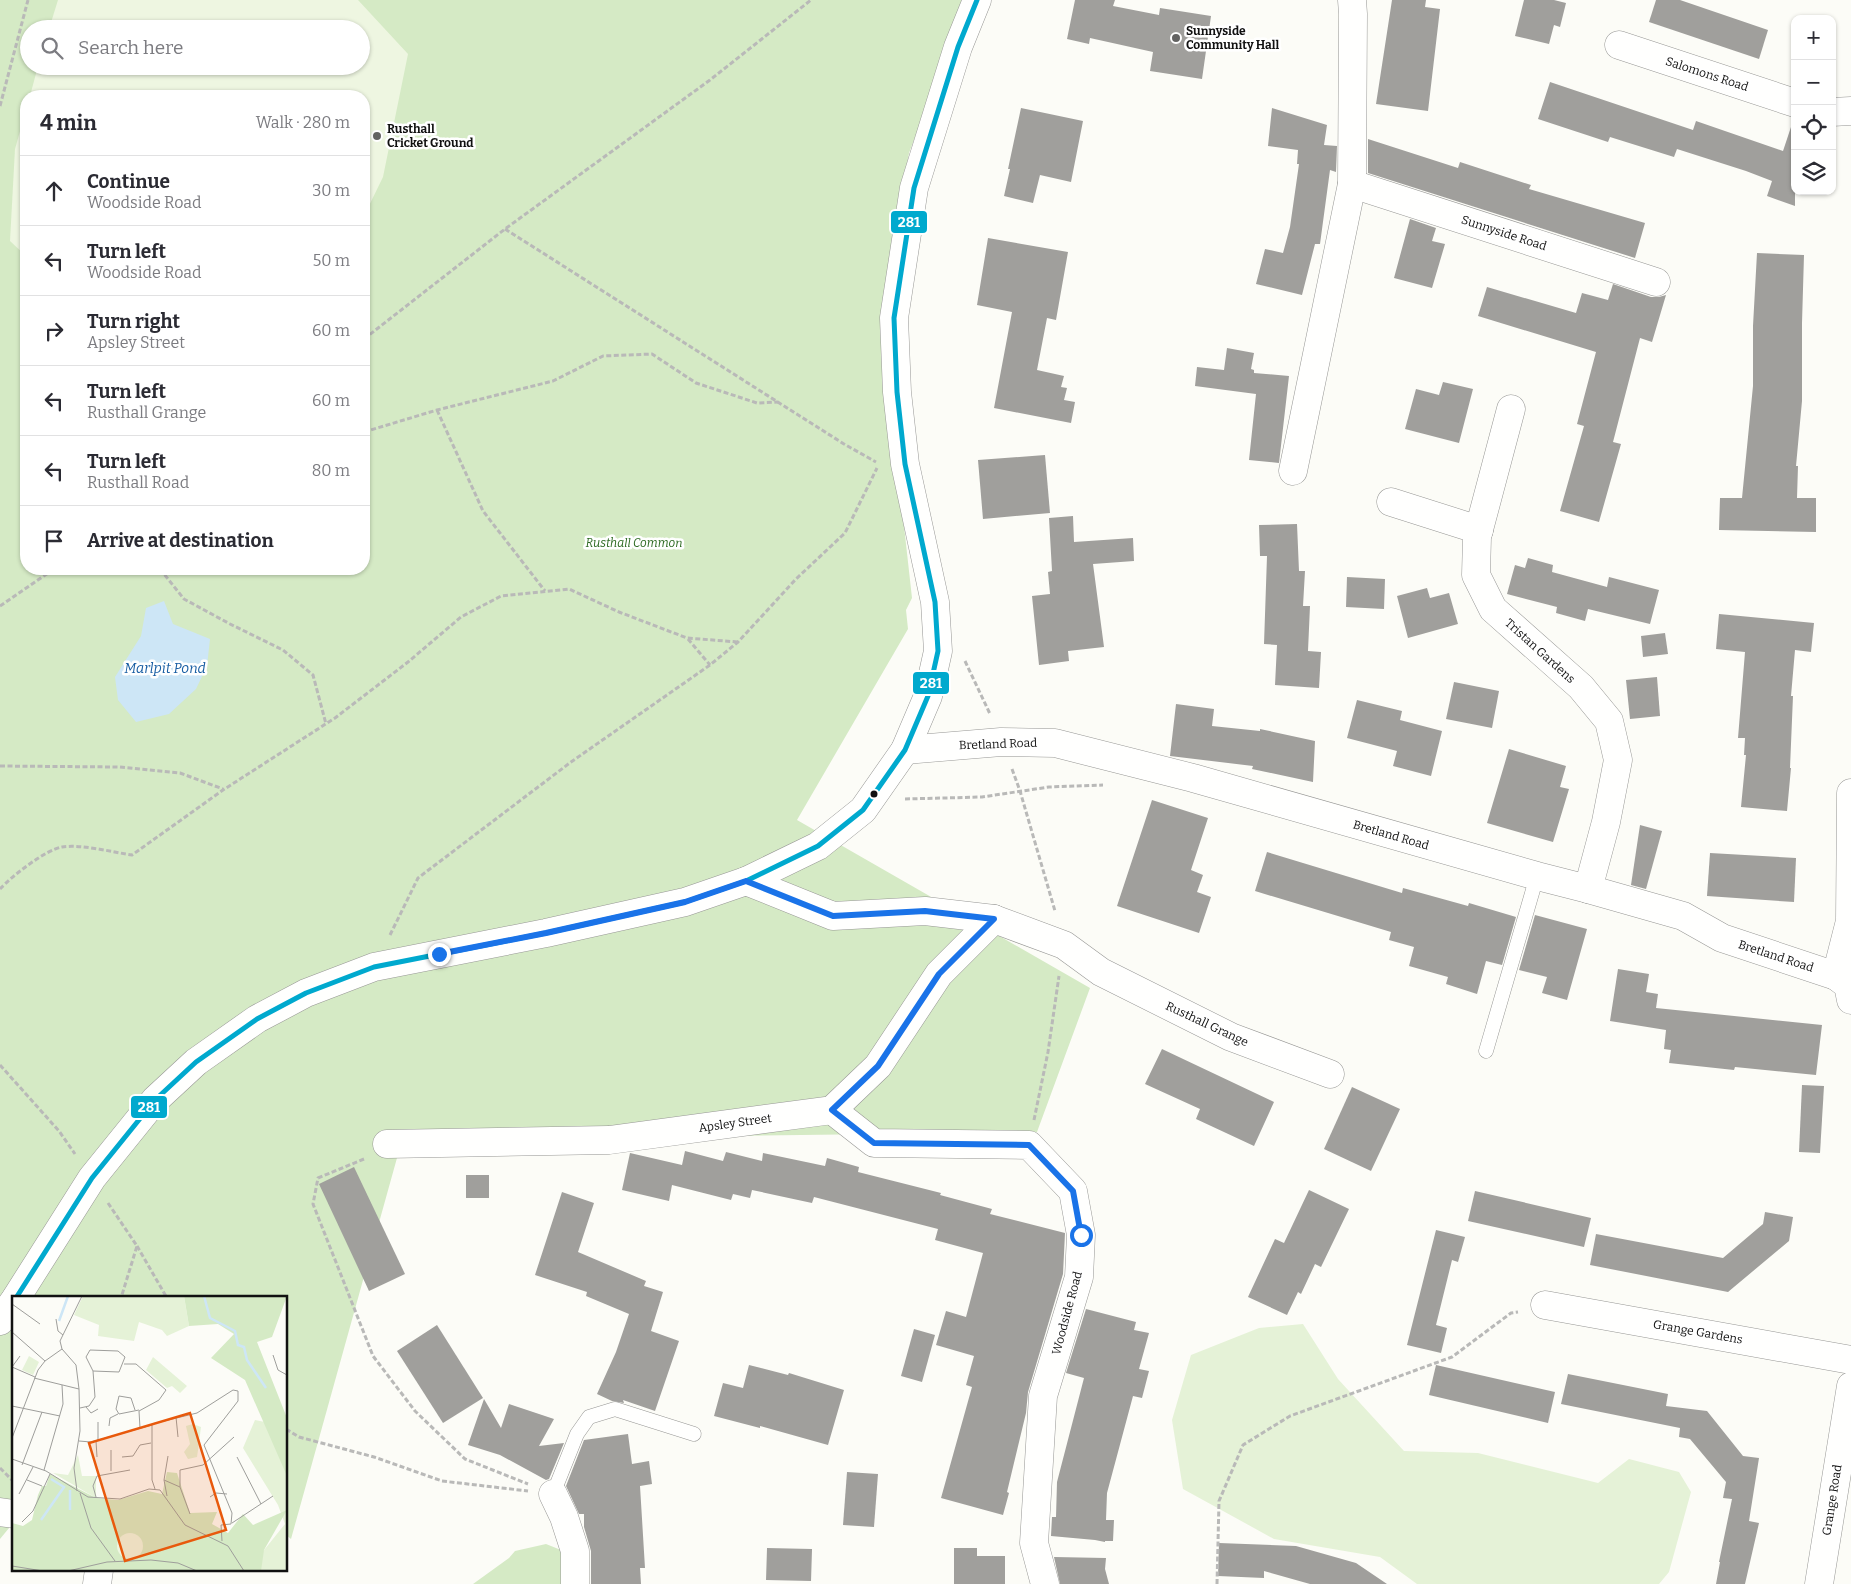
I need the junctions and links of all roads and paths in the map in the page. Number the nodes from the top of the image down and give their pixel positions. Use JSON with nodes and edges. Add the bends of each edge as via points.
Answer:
{"nodes":[{"id":1,"x":28,"y":0,"type":"edge"},
{"id":2,"x":811,"y":0,"type":"edge"},
{"id":3,"x":978,"y":0,"type":"edge"},
{"id":4,"x":1352,"y":0,"type":"edge"},
{"id":5,"x":23,"y":20,"type":"edge"},
{"id":6,"x":20,"y":30,"type":"edge"},
{"id":7,"x":1619,"y":45,"type":"dead end"},
{"id":8,"x":1791,"y":102,"type":"edge"},
{"id":9,"x":0,"y":106,"type":"edge"},
{"id":10,"x":1851,"y":111,"type":"edge"},
{"id":11,"x":1836,"y":112,"type":"edge"},
{"id":12,"x":1352,"y":184,"type":"junction"},
{"id":13,"x":505,"y":229,"type":"junction"},
{"id":14,"x":1656,"y":282,"type":"dead end"},
{"id":15,"x":370,"y":334,"type":"edge"},
{"id":16,"x":778,"y":402,"type":"junction"},
{"id":17,"x":1511,"y":409,"type":"dead end"},
{"id":18,"x":437,"y":410,"type":"junction"},
{"id":19,"x":370,"y":430,"type":"edge"},
{"id":20,"x":1294,"y":471,"type":"dead end"},
{"id":21,"x":1391,"y":502,"type":"dead end"},
{"id":22,"x":1479,"y":530,"type":"junction"},
{"id":23,"x":45,"y":575,"type":"edge"},
{"id":24,"x":166,"y":575,"type":"edge"},
{"id":25,"x":545,"y":591,"type":"junction"},
{"id":26,"x":0,"y":606,"type":"edge"},
{"id":27,"x":687,"y":638,"type":"junction"},
{"id":28,"x":738,"y":642,"type":"junction"},
{"id":29,"x":964,"y":660,"type":"dead end"},
{"id":30,"x":710,"y":665,"type":"junction"},
{"id":31,"x":326,"y":724,"type":"junction"},
{"id":32,"x":1001,"y":742,"type":"junction"},
{"id":33,"x":905,"y":750,"type":"junction"},
{"id":34,"x":0,"y":766,"type":"edge"},
{"id":35,"x":1104,"y":786,"type":"dead end"},
{"id":36,"x":223,"y":790,"type":"junction"},
{"id":37,"x":1851,"y":793,"type":"edge"},
{"id":38,"x":869,"y":800,"type":"junction"},
{"id":39,"x":1851,"y":801,"type":"edge"},
{"id":40,"x":1537,"y":876,"type":"junction"},
{"id":41,"x":746,"y":881,"type":"junction"},
{"id":42,"x":0,"y":889,"type":"edge"},
{"id":43,"x":1588,"y":889,"type":"junction"},
{"id":44,"x":994,"y":919,"type":"junction"},
{"id":45,"x":374,"y":967,"type":"junction"},
{"id":46,"x":1836,"y":976,"type":"junction"},
{"id":47,"x":1851,"y":1000,"type":"edge"},
{"id":48,"x":1486,"y":1051,"type":"dead end"},
{"id":49,"x":0,"y":1065,"type":"edge"},
{"id":50,"x":1330,"y":1074,"type":"dead end"},
{"id":51,"x":832,"y":1110,"type":"junction"},
{"id":52,"x":387,"y":1144,"type":"joint"},
{"id":53,"x":92,"y":1178,"type":"junction"},
{"id":54,"x":137,"y":1246,"type":"junction"},
{"id":55,"x":17,"y":1296,"type":"edge"},
{"id":56,"x":122,"y":1296,"type":"edge"},
{"id":57,"x":166,"y":1296,"type":"edge"},
{"id":58,"x":12,"y":1304,"type":"edge"},
{"id":59,"x":1546,"y":1305,"type":"joint"},
{"id":60,"x":0,"y":1321,"type":"edge"},
{"id":61,"x":1851,"y":1360,"type":"edge"},
{"id":62,"x":1851,"y":1386,"type":"edge"},
{"id":63,"x":288,"y":1430,"type":"edge"},
{"id":64,"x":694,"y":1434,"type":"dead end"},
{"id":65,"x":0,"y":1468,"type":"edge"},
{"id":66,"x":12,"y":1480,"type":"edge"},
{"id":67,"x":553,"y":1494,"type":"junction"},
{"id":68,"x":575,"y":1584,"type":"edge"},
{"id":69,"x":1044,"y":1584,"type":"edge"},
{"id":70,"x":1217,"y":1584,"type":"edge"},
{"id":71,"x":1819,"y":1584,"type":"edge"}],
"edges":[{"from":1,"to":5,"type":"path"},
{"from":2,"to":13,"type":"path","via":[[710,80]]},
{"from":3,"to":33,"type":"street","via":[[958,47],[914,188],[894,318],[897,392],[905,464],[935,602],[938,651],[928,696]]},
{"from":4,"to":12,"type":"street"},
{"from":6,"to":9,"type":"path"},
{"from":7,"to":8,"type":"street","name":"Salomons Road"},
{"from":10,"to":11,"type":"street"},
{"from":12,"to":14,"type":"street","name":"Sunnyside Road"},
{"from":12,"to":20,"type":"street"},
{"from":13,"to":15,"type":"path"},
{"from":13,"to":16,"type":"path"},
{"from":16,"to":18,"type":"path","via":[[757,403],[696,383],[652,354],[604,356],[553,381]]},
{"from":16,"to":28,"type":"path","via":[[880,464],[845,533],[796,579]]},
{"from":17,"to":22,"type":"street","name":"Tristan Gardens"},
{"from":18,"to":19,"type":"path"},
{"from":18,"to":25,"type":"path","via":[[484,511]]},
{"from":21,"to":22,"type":"street"},
{"from":22,"to":43,"type":"street","name":"Tristan Gardens","via":[[1476,575],[1493,609],[1580,687],[1609,721],[1618,760]]},
{"from":23,"to":26,"type":"path"},
{"from":24,"to":31,"type":"path","via":[[184,598],[283,650],[313,675]]},
{"from":25,"to":27,"type":"path","via":[[568,589]]},
{"from":25,"to":31,"type":"path","via":[[501,596],[461,617]]},
{"from":27,"to":28,"type":"path"},
{"from":27,"to":30,"type":"path"},
{"from":28,"to":30,"type":"path"},
{"from":29,"to":32,"type":"path"},
{"from":30,"to":45,"type":"path","via":[[570,762],[418,878]]},
{"from":31,"to":36,"type":"path"},
{"from":32,"to":33,"type":"street","name":"Bretland Road"},
{"from":32,"to":40,"type":"street","name":"Bretland Road","via":[[1055,743],[1193,778]]},
{"from":33,"to":38,"type":"street"},
{"from":34,"to":36,"type":"path","via":[[119,766],[180,773]]},
{"from":35,"to":38,"type":"path","via":[[1049,787],[982,797]]},
{"from":36,"to":42,"type":"path","via":[[132,855],[61,847],[38,858]]},
{"from":37,"to":39,"type":"street"},
{"from":38,"to":41,"type":"street","via":[[863,810],[818,846]]},
{"from":39,"to":46,"type":"street","via":[[1850,921]]},
{"from":40,"to":43,"type":"street","name":"Bretland Road"},
{"from":40,"to":48,"type":"lane"},
{"from":41,"to":44,"type":"street","name":"Rusthall Grange","via":[[833,916],[925,911]]},
{"from":41,"to":45,"type":"street","via":[[685,902]]},
{"from":43,"to":46,"type":"street","name":"Bretland Road","via":[[1683,916],[1722,938]]},
{"from":44,"to":50,"type":"street","name":"Rusthall Grange","via":[[1064,945],[1101,972],[1231,1037]]},
{"from":44,"to":51,"type":"street","via":[[939,974],[878,1066]]},
{"from":45,"to":53,"type":"street","via":[[306,993],[257,1019],[196,1062],[155,1100]]},
{"from":46,"to":47,"type":"street","via":[[1848,985]]},
{"from":49,"to":53,"type":"path","via":[[58,1131]]},
{"from":51,"to":52,"type":"street","name":"Apsley Street","via":[[609,1140]]},
{"from":51,"to":69,"type":"street","name":"Woodside Road","via":[[874,1143],[1029,1145],[1073,1191],[1081,1235],[1079,1277],[1043,1396],[1034,1543]]},
{"from":52,"to":67,"type":"path","via":[[366,1158],[318,1178],[313,1204],[373,1356],[415,1411],[465,1459]]},
{"from":53,"to":54,"type":"path"},
{"from":53,"to":55,"type":"street"},
{"from":54,"to":56,"type":"path"},
{"from":54,"to":57,"type":"path"},
{"from":58,"to":60,"type":"street"},
{"from":59,"to":61,"type":"street","name":"Grange Gardens"},
{"from":59,"to":70,"type":"path","via":[[1511,1314],[1452,1356],[1290,1416],[1244,1444],[1219,1501]]},
{"from":62,"to":71,"type":"street","name":"Grange Road"},
{"from":63,"to":67,"type":"path","via":[[300,1437],[374,1457],[442,1481]]},
{"from":64,"to":67,"type":"lane","via":[[615,1409],[589,1417],[577,1434]]},
{"from":65,"to":66,"type":"path"},
{"from":67,"to":68,"type":"street","via":[[575,1551]]}]}
